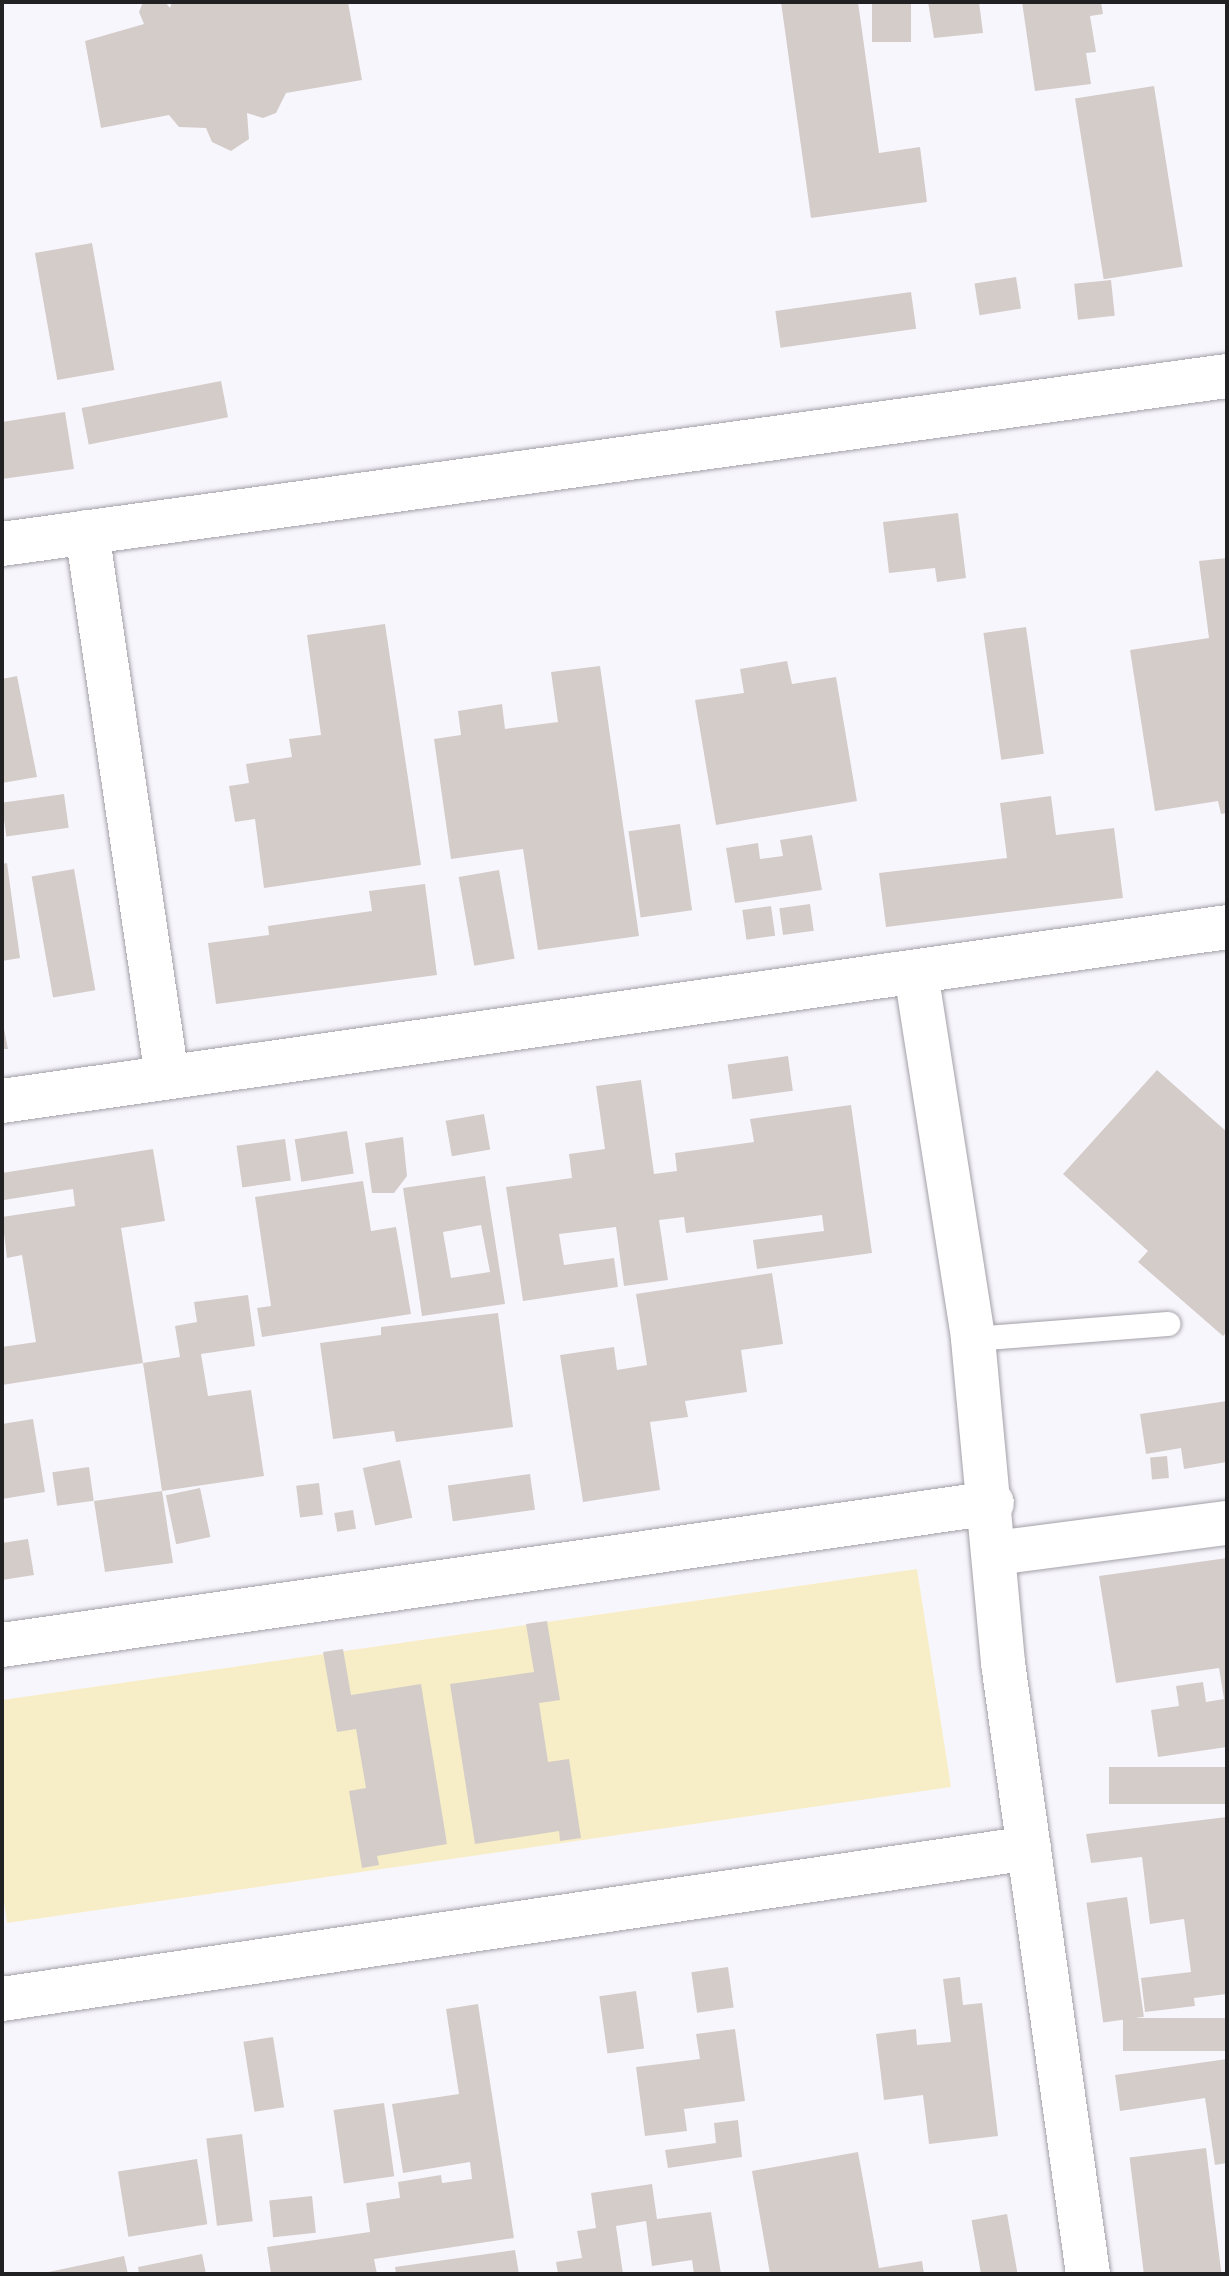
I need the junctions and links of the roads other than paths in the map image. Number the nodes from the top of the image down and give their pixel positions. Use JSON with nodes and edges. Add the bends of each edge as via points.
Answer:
{"nodes":[{"id":1,"x":1227,"y":376,"type":"edge"},
{"id":2,"x":87,"y":532,"type":"junction"},
{"id":3,"x":2,"y":544,"type":"edge"},
{"id":4,"x":1227,"y":927,"type":"edge"},
{"id":5,"x":916,"y":973,"type":"junction"},
{"id":6,"x":167,"y":1077,"type":"junction"},
{"id":7,"x":2,"y":1101,"type":"edge"},
{"id":8,"x":1168,"y":1324,"type":"dead end"},
{"id":9,"x":973,"y":1339,"type":"junction"},
{"id":10,"x":992,"y":1503,"type":"junction"},
{"id":11,"x":1227,"y":1523,"type":"edge"},
{"id":12,"x":995,"y":1553,"type":"junction"},
{"id":13,"x":2,"y":1645,"type":"edge"},
{"id":14,"x":1029,"y":1848,"type":"junction"},
{"id":15,"x":2,"y":1999,"type":"edge"},
{"id":16,"x":1088,"y":2274,"type":"edge"}],
"edges":[{"from":1,"to":2,"type":"street"},
{"from":2,"to":3,"type":"street"},
{"from":2,"to":6,"type":"street"},
{"from":4,"to":5,"type":"street"},
{"from":5,"to":6,"type":"street"},
{"from":5,"to":9,"type":"street"},
{"from":6,"to":7,"type":"street"},
{"from":8,"to":9,"type":"lane"},
{"from":9,"to":10,"type":"street"},
{"from":10,"to":12,"type":"street"},
{"from":10,"to":13,"type":"street"},
{"from":11,"to":12,"type":"street"},
{"from":12,"to":14,"type":"street","via":[[1003,1663]]},
{"from":14,"to":15,"type":"street"},
{"from":14,"to":16,"type":"street"}]}
